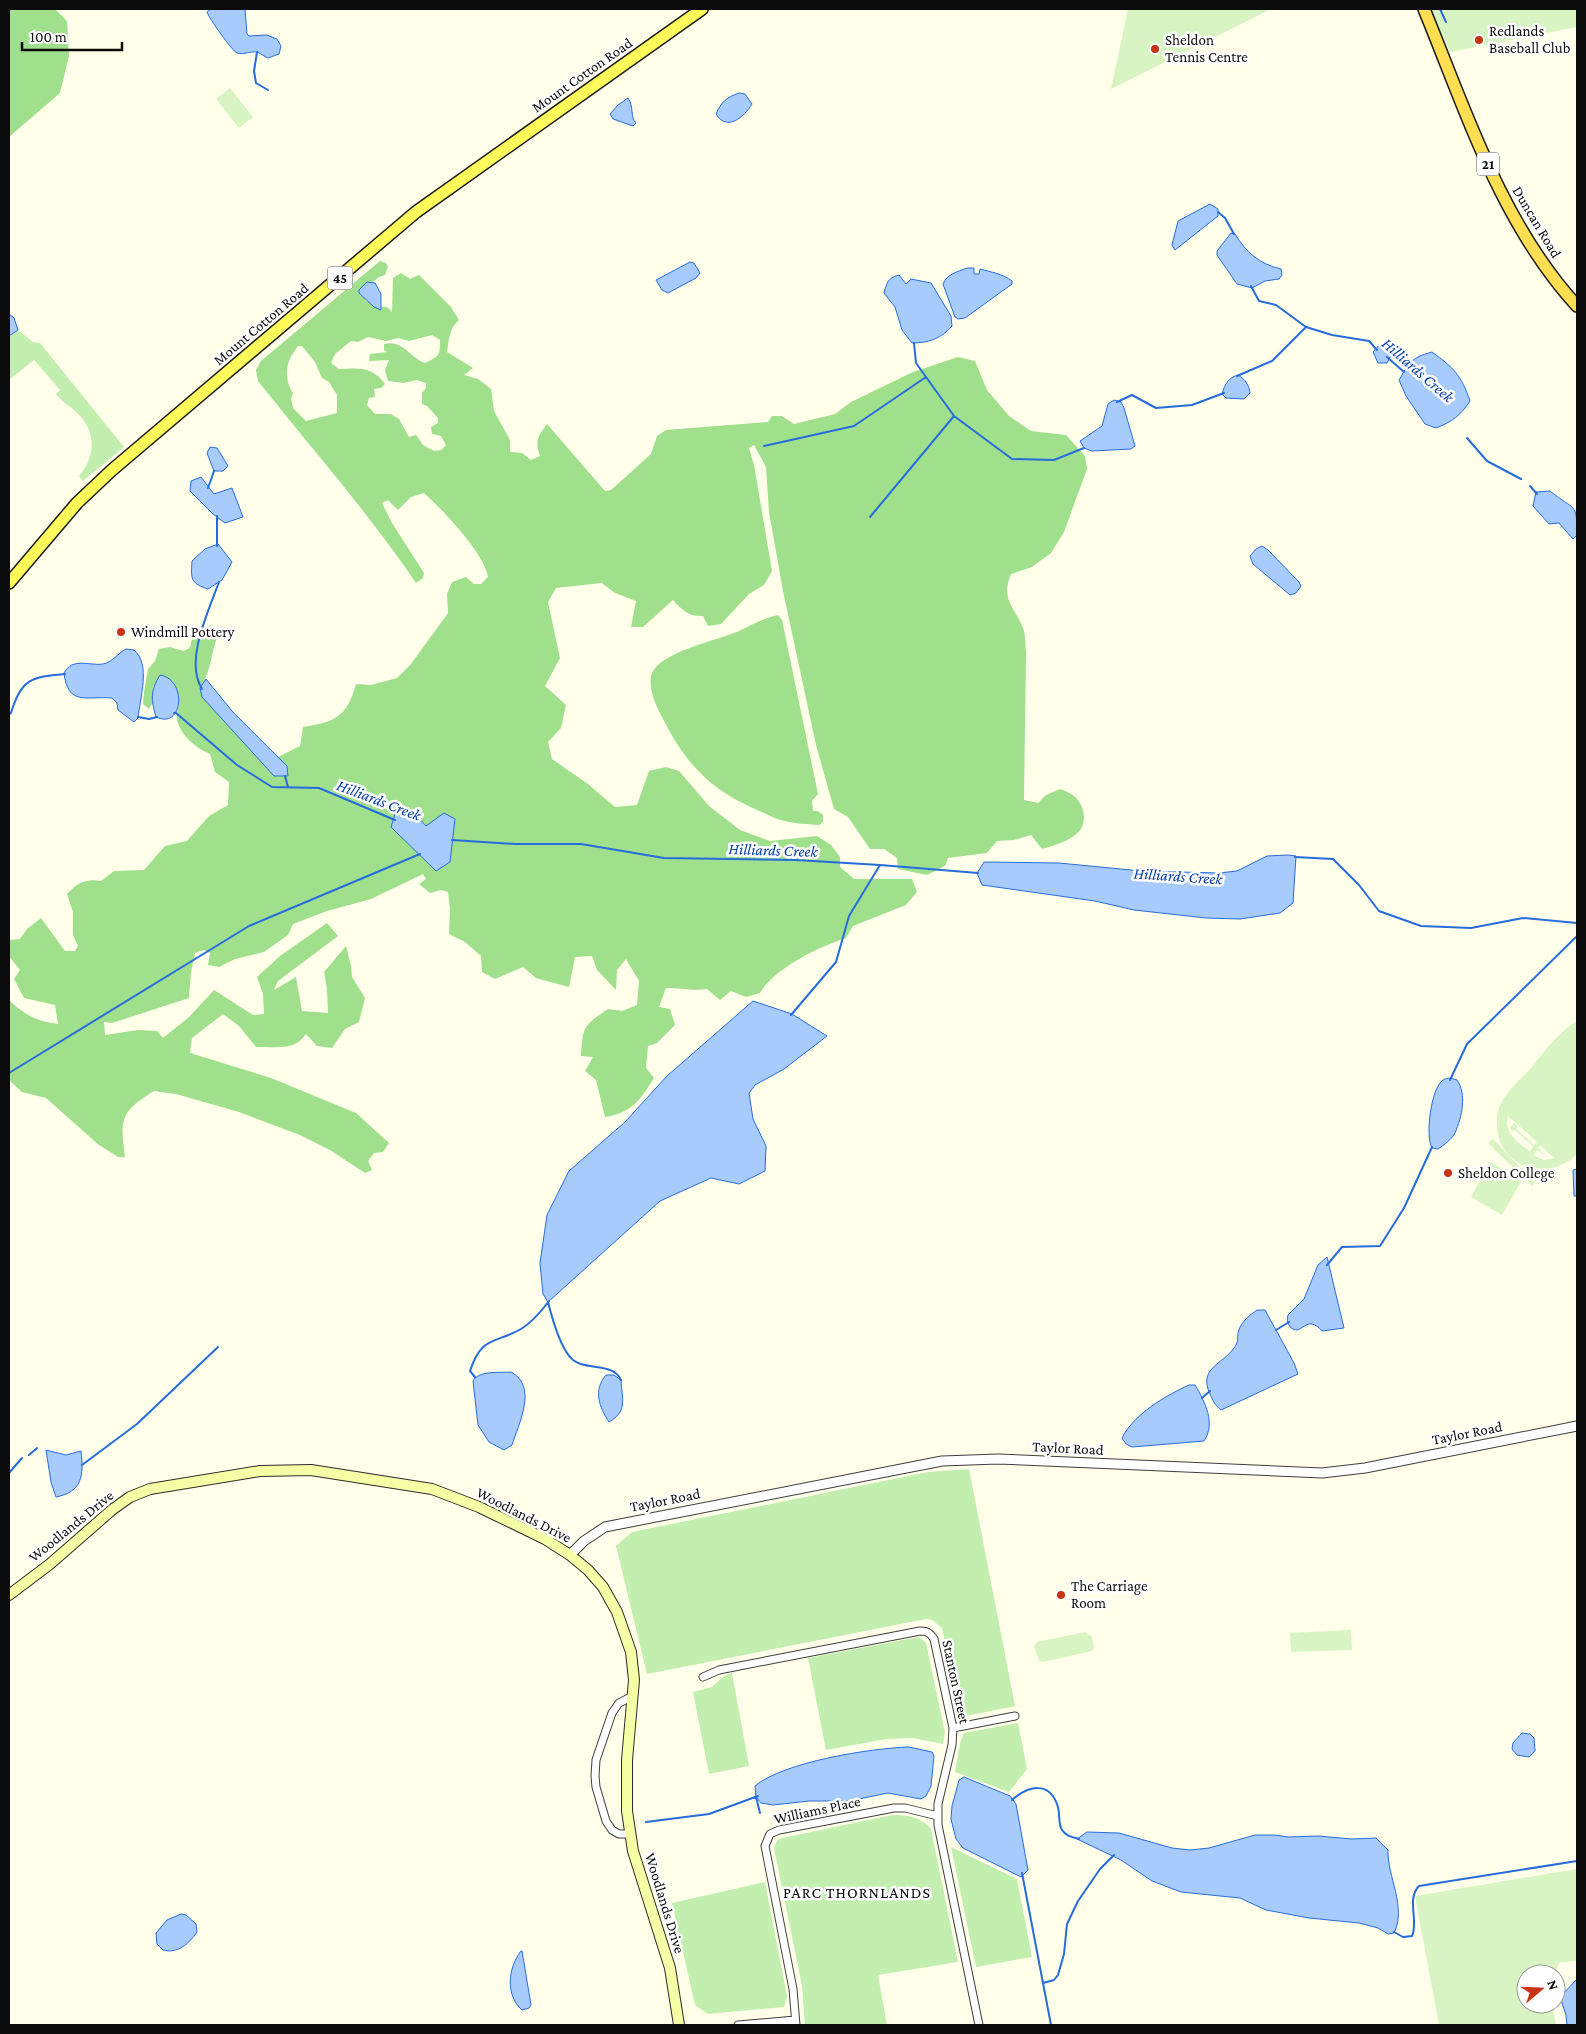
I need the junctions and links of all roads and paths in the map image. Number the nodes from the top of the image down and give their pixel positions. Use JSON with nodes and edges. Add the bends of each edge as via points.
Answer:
{"nodes":[{"id":1,"x":702,"y":9,"type":"edge"},
{"id":2,"x":1424,"y":9,"type":"edge"},
{"id":3,"x":1577,"y":306,"type":"edge"},
{"id":4,"x":9,"y":584,"type":"edge"},
{"id":5,"x":1577,"y":1426,"type":"edge"},
{"id":6,"x":570,"y":1555,"type":"junction"},
{"id":7,"x":9,"y":1595,"type":"edge"},
{"id":8,"x":703,"y":1677,"type":"dead end"},
{"id":9,"x":633,"y":1696,"type":"junction"},
{"id":10,"x":1015,"y":1716,"type":"dead end"},
{"id":11,"x":953,"y":1728,"type":"junction"},
{"id":12,"x":938,"y":1816,"type":"junction"},
{"id":13,"x":630,"y":1834,"type":"junction"},
{"id":14,"x":796,"y":2022,"type":"edge"},
{"id":15,"x":680,"y":2025,"type":"edge"},
{"id":16,"x":738,"y":2025,"type":"edge"},
{"id":17,"x":979,"y":2025,"type":"edge"}],
"edges":[{"from":1,"to":4,"type":"main road","name":"Mount Cotton Road","number":"45","via":[[416,212],[112,470],[77,503]]},
{"from":2,"to":3,"type":"highway","name":"Duncan Road","number":"21","via":[[1505,199],[1528,241]]},
{"from":5,"to":6,"type":"street","name":"Taylor Road","via":[[1365,1468],[1322,1473],[998,1458],[942,1461],[605,1527]]},
{"from":6,"to":7,"type":"main road","name":"Woodlands Drive","via":[[480,1507],[432,1489],[311,1470],[268,1471],[150,1489],[130,1497]]},
{"from":6,"to":9,"type":"main road","name":"Woodlands Drive","via":[[603,1587],[617,1612],[631,1652]]},
{"from":8,"to":11,"type":"street","name":"Stanton Street","via":[[719,1670],[926,1631],[934,1639]]},
{"from":9,"to":13,"type":"main road","name":"Woodlands Drive","via":[[626,1782]]},
{"from":9,"to":13,"type":"street","via":[[619,1703],[612,1713],[596,1760],[595,1776],[606,1821],[619,1834]]},
{"from":10,"to":11,"type":"street"},
{"from":11,"to":12,"type":"street","name":"Stanton Street"},
{"from":12,"to":14,"type":"street","name":"Williams Place","via":[[894,1808],[770,1834],[765,1846],[793,1989]]},
{"from":12,"to":17,"type":"street","name":"Stanton Street"},
{"from":13,"to":15,"type":"main road","name":"Woodlands Drive","via":[[670,1968]]},
{"from":14,"to":16,"type":"street","name":"Williams Place"}]}
